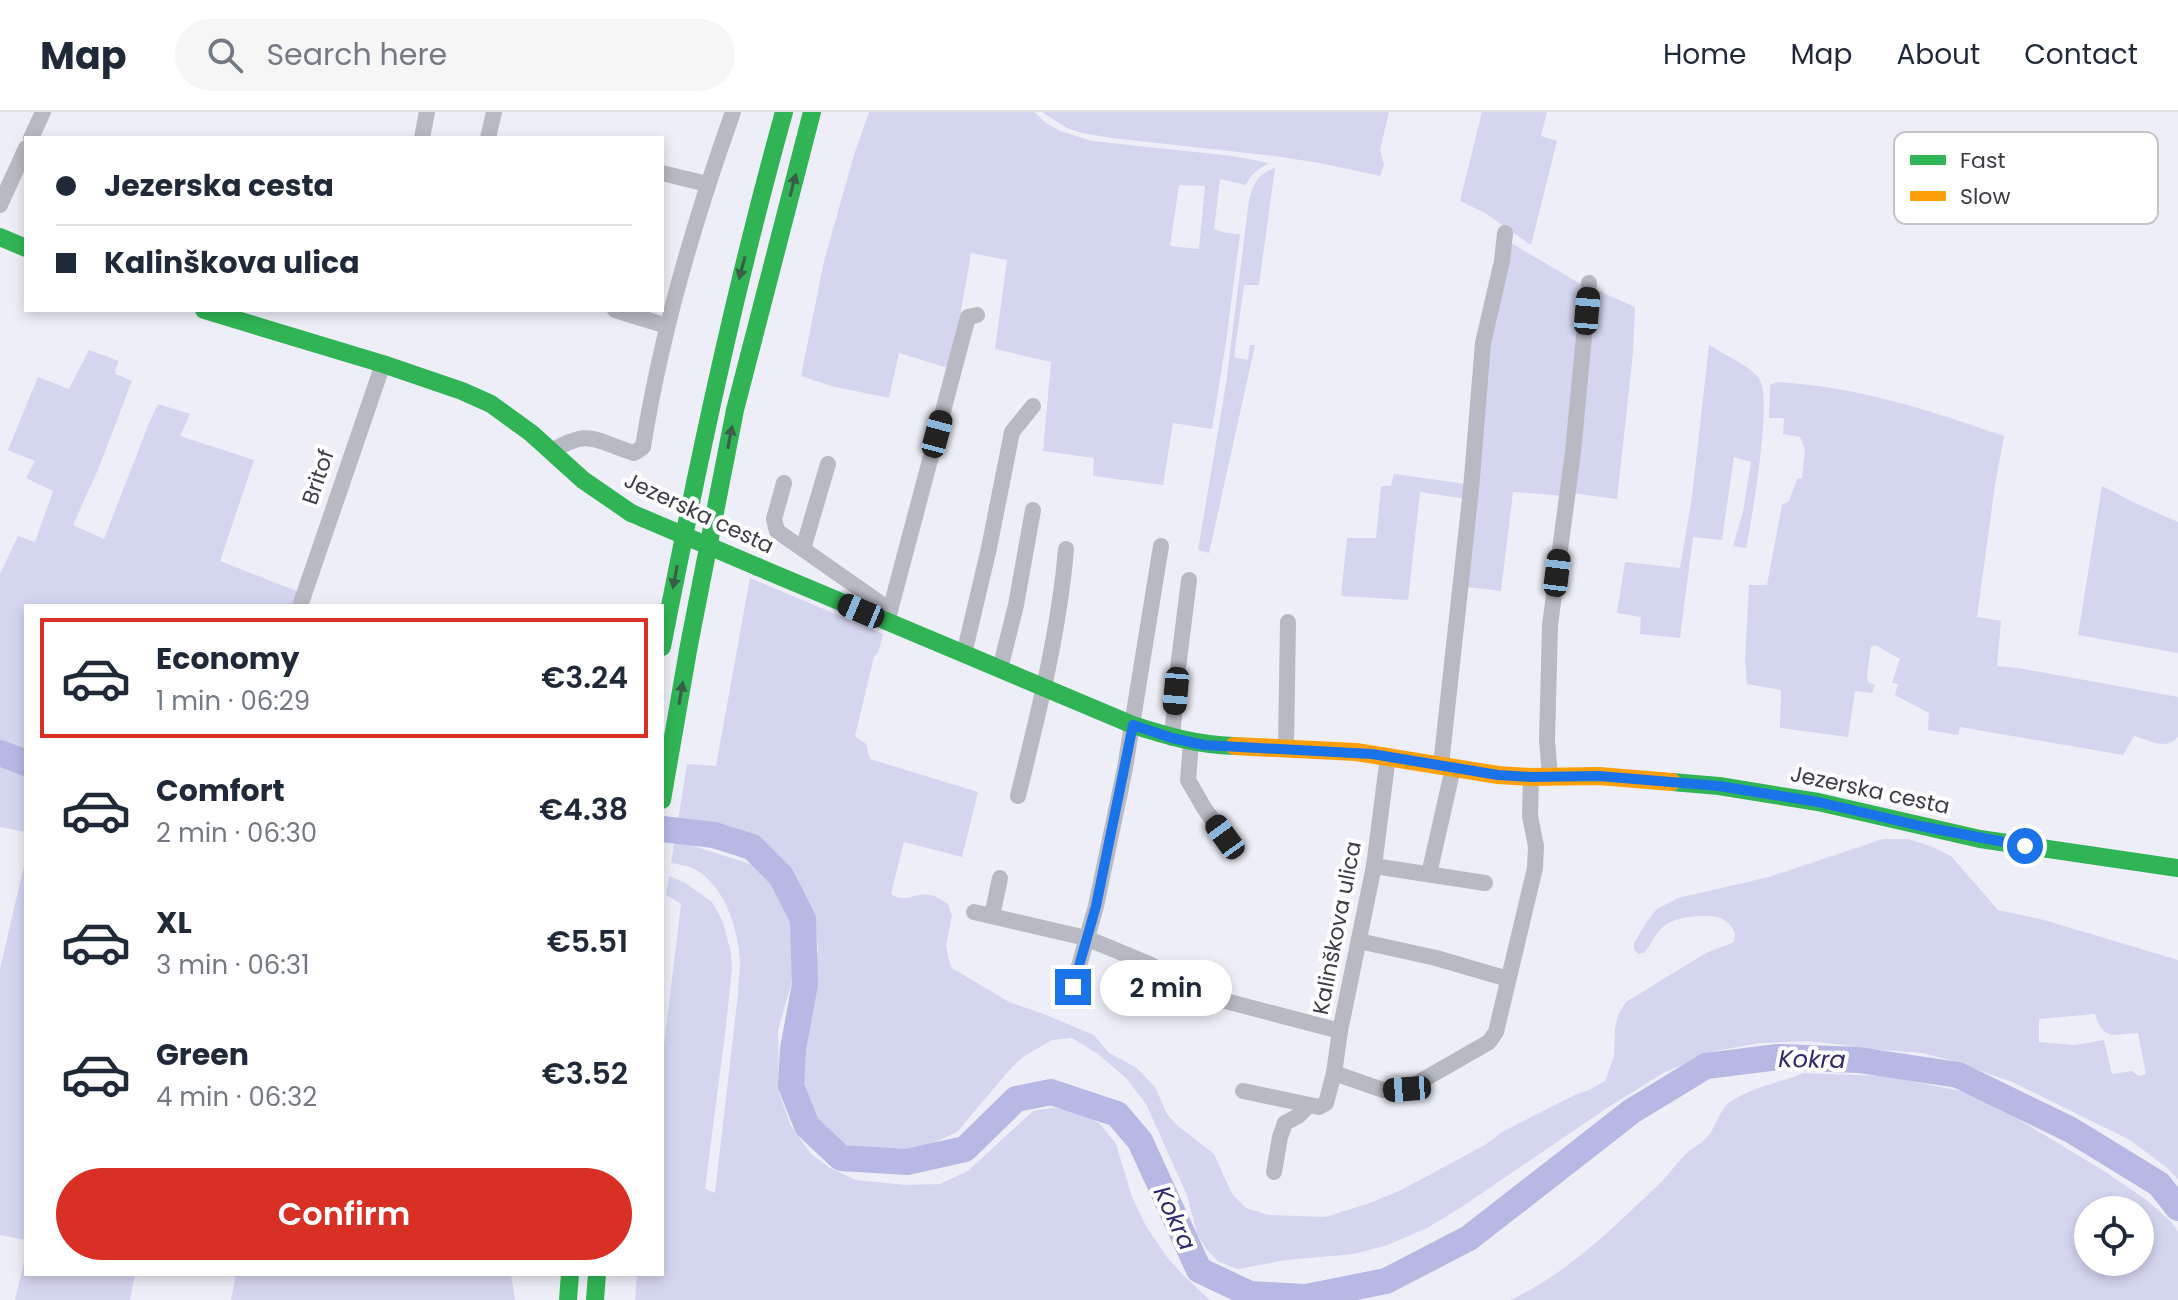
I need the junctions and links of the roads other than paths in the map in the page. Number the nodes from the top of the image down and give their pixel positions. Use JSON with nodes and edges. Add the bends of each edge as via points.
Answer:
{"nodes":[{"id":1,"x":43,"y":112,"type":"edge"},
{"id":2,"x":427,"y":112,"type":"edge"},
{"id":3,"x":494,"y":112,"type":"edge"},
{"id":4,"x":733,"y":112,"type":"edge"},
{"id":5,"x":784,"y":112,"type":"edge"},
{"id":6,"x":812,"y":112,"type":"edge"},
{"id":7,"x":32,"y":136,"type":"edge"},
{"id":8,"x":422,"y":136,"type":"edge"},
{"id":9,"x":488,"y":136,"type":"edge"},
{"id":10,"x":24,"y":152,"type":"edge"},
{"id":11,"x":664,"y":173,"type":"edge"},
{"id":12,"x":707,"y":184,"type":"junction"},
{"id":13,"x":0,"y":205,"type":"edge"},
{"id":14,"x":1505,"y":233,"type":"dead end"},
{"id":15,"x":0,"y":237,"type":"edge"},
{"id":16,"x":24,"y":247,"type":"edge"},
{"id":17,"x":1589,"y":283,"type":"dead end"},
{"id":18,"x":211,"y":312,"type":"edge"},
{"id":19,"x":622,"y":312,"type":"edge"},
{"id":20,"x":977,"y":315,"type":"dead end"},
{"id":21,"x":667,"y":326,"type":"junction"},
{"id":22,"x":383,"y":364,"type":"junction"},
{"id":23,"x":1033,"y":406,"type":"dead end"},
{"id":24,"x":552,"y":451,"type":"junction"},
{"id":25,"x":828,"y":464,"type":"dead end"},
{"id":26,"x":784,"y":483,"type":"dead end"},
{"id":27,"x":1033,"y":510,"type":"dead end"},
{"id":28,"x":1161,"y":546,"type":"dead end"},
{"id":29,"x":803,"y":549,"type":"junction"},
{"id":30,"x":1066,"y":549,"type":"dead end"},
{"id":31,"x":1189,"y":580,"type":"dead end"},
{"id":32,"x":301,"y":604,"type":"edge"},
{"id":33,"x":889,"y":616,"type":"junction"},
{"id":34,"x":1288,"y":622,"type":"dead end"},
{"id":35,"x":664,"y":636,"type":"edge"},
{"id":36,"x":964,"y":654,"type":"junction"},
{"id":37,"x":1000,"y":669,"type":"junction"},
{"id":38,"x":1043,"y":686,"type":"junction"},
{"id":39,"x":1133,"y":725,"type":"junction"},
{"id":40,"x":1172,"y":738,"type":"junction"},
{"id":41,"x":1191,"y":743,"type":"junction"},
{"id":42,"x":1286,"y":748,"type":"junction"},
{"id":43,"x":1388,"y":756,"type":"junction"},
{"id":44,"x":1447,"y":767,"type":"junction"},
{"id":45,"x":1540,"y":776,"type":"junction"},
{"id":46,"x":664,"y":788,"type":"edge"},
{"id":47,"x":1018,"y":796,"type":"dead end"},
{"id":48,"x":1225,"y":837,"type":"dead end"},
{"id":49,"x":1374,"y":866,"type":"junction"},
{"id":50,"x":2178,"y":868,"type":"edge"},
{"id":51,"x":1429,"y":874,"type":"junction"},
{"id":52,"x":1000,"y":878,"type":"dead end"},
{"id":53,"x":1485,"y":883,"type":"dead end"},
{"id":54,"x":974,"y":912,"type":"dead end"},
{"id":55,"x":992,"y":916,"type":"junction"},
{"id":56,"x":1086,"y":938,"type":"junction"},
{"id":57,"x":1359,"y":941,"type":"junction"},
{"id":58,"x":1508,"y":979,"type":"junction"},
{"id":59,"x":1073,"y":987,"type":"dead end"},
{"id":60,"x":1340,"y":1031,"type":"junction"},
{"id":61,"x":1334,"y":1073,"type":"junction"},
{"id":62,"x":1243,"y":1091,"type":"dead end"},
{"id":63,"x":1309,"y":1105,"type":"junction"},
{"id":64,"x":1274,"y":1172,"type":"dead end"},
{"id":65,"x":570,"y":1276,"type":"edge"},
{"id":66,"x":597,"y":1276,"type":"edge"},
{"id":67,"x":568,"y":1300,"type":"edge"},
{"id":68,"x":595,"y":1300,"type":"edge"}],
"edges":[{"from":1,"to":7,"type":"street"},
{"from":2,"to":8,"type":"street"},
{"from":3,"to":9,"type":"street"},
{"from":4,"to":12,"type":"street"},
{"from":5,"to":35,"type":"main road","one_way":true,"via":[[733,304]]},
{"from":46,"to":6,"type":"main road","one_way":true,"via":[[735,410]]},
{"from":10,"to":13,"type":"street"},
{"from":11,"to":12,"type":"street"},
{"from":12,"to":21,"type":"street"},
{"from":14,"to":44,"type":"street","via":[[1483,343]]},
{"from":15,"to":16,"type":"main road"},
{"from":17,"to":45,"type":"street","via":[[1550,625],[1547,740]]},
{"from":18,"to":22,"type":"main road"},
{"from":19,"to":21,"type":"street"},
{"from":20,"to":33,"type":"street","via":[[968,317]]},
{"from":21,"to":24,"type":"street","via":[[643,447],[634,453],[586,437]]},
{"from":22,"to":24,"type":"main road","name":"Jezerska cesta","via":[[491,404]]},
{"from":22,"to":32,"type":"street","name":"Britof"},
{"from":23,"to":36,"type":"street","via":[[1012,432]]},
{"from":24,"to":33,"type":"main road","name":"Jezerska cesta","bridge":true,"via":[[631,513]]},
{"from":25,"to":29,"type":"street","name":"Jezerska cesta"},
{"from":26,"to":29,"type":"street","via":[[774,519],[777,531]]},
{"from":27,"to":37,"type":"street"},
{"from":28,"to":39,"type":"street"},
{"from":29,"to":33,"type":"street"},
{"from":30,"to":38,"type":"street"},
{"from":31,"to":40,"type":"street"},
{"from":33,"to":36,"type":"main road","name":"Jezerska cesta"},
{"from":34,"to":42,"type":"street"},
{"from":36,"to":37,"type":"main road","name":"Jezerska cesta"},
{"from":37,"to":38,"type":"main road","name":"Jezerska cesta"},
{"from":38,"to":39,"type":"main road","name":"Jezerska cesta"},
{"from":38,"to":47,"type":"street"},
{"from":39,"to":40,"type":"main road","name":"Jezerska cesta"},
{"from":39,"to":56,"type":"street"},
{"from":40,"to":41,"type":"main road","name":"Jezerska cesta"},
{"from":41,"to":42,"type":"main road","name":"Jezerska cesta"},
{"from":41,"to":48,"type":"street","via":[[1188,780]]},
{"from":42,"to":43,"type":"main road","name":"Jezerska cesta"},
{"from":43,"to":44,"type":"main road","name":"Jezerska cesta"},
{"from":43,"to":49,"type":"street","name":"Kalinškova ulica"},
{"from":44,"to":45,"type":"main road","name":"Jezerska cesta"},
{"from":44,"to":51,"type":"street"},
{"from":45,"to":50,"type":"main road","name":"Jezerska cesta","via":[[1643,778],[1744,789],[1980,839]]},
{"from":45,"to":58,"type":"street","via":[[1530,816],[1535,868]]},
{"from":49,"to":51,"type":"street"},
{"from":49,"to":57,"type":"street","name":"Kalinškova ulica"},
{"from":51,"to":53,"type":"street"},
{"from":52,"to":55,"type":"street"},
{"from":54,"to":55,"type":"street","name":"Kalinškova ulica"},
{"from":55,"to":56,"type":"street","name":"Kalinškova ulica"},
{"from":56,"to":59,"type":"street"},
{"from":56,"to":60,"type":"street","name":"Kalinškova ulica","via":[[1218,999]]},
{"from":57,"to":58,"type":"street"},
{"from":57,"to":60,"type":"street","name":"Kalinškova ulica"},
{"from":58,"to":61,"type":"street","via":[[1489,1042],[1407,1089],[1383,1090]]},
{"from":60,"to":61,"type":"street"},
{"from":61,"to":63,"type":"street","via":[[1326,1103]]},
{"from":62,"to":63,"type":"street"},
{"from":63,"to":64,"type":"street","via":[[1285,1123]]},
{"from":65,"to":67,"type":"main road"},
{"from":66,"to":68,"type":"main road"}]}
